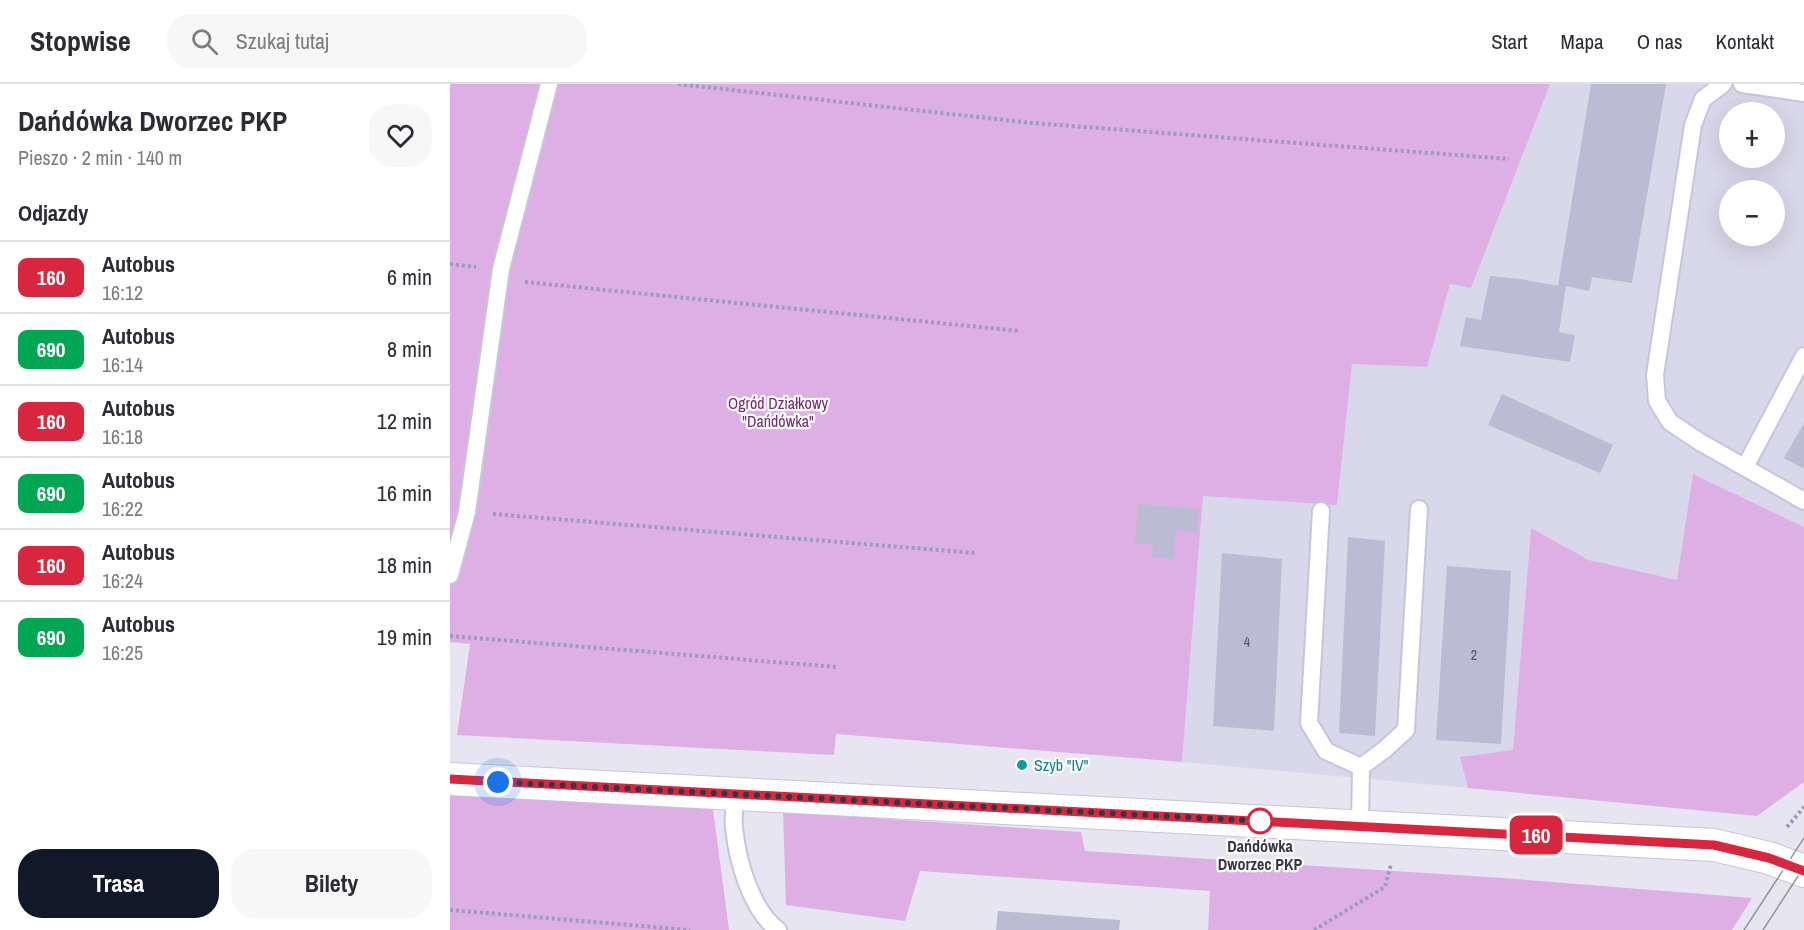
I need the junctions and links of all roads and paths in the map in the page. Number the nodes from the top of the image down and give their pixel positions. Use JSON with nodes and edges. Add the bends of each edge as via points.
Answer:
{"nodes":[{"id":1,"x":549,"y":84,"type":"edge"},
{"id":2,"x":678,"y":84,"type":"edge"},
{"id":3,"x":1723,"y":84,"type":"edge"},
{"id":4,"x":1742,"y":84,"type":"edge"},
{"id":5,"x":1804,"y":93,"type":"edge"},
{"id":6,"x":1509,"y":159,"type":"dead end"},
{"id":7,"x":500,"y":279,"type":"junction"},
{"id":8,"x":1020,"y":331,"type":"dead end"},
{"id":9,"x":1804,"y":356,"type":"edge"},
{"id":10,"x":1745,"y":467,"type":"junction"},
{"id":11,"x":1804,"y":501,"type":"edge"},
{"id":12,"x":1419,"y":509,"type":"dead end"},
{"id":13,"x":1321,"y":511,"type":"dead end"},
{"id":14,"x":467,"y":512,"type":"junction"},
{"id":15,"x":975,"y":553,"type":"dead end"},
{"id":16,"x":450,"y":575,"type":"edge"},
{"id":17,"x":450,"y":636,"type":"edge"},
{"id":18,"x":837,"y":667,"type":"dead end"},
{"id":19,"x":1361,"y":767,"type":"junction"},
{"id":20,"x":450,"y":779,"type":"edge"},
{"id":21,"x":735,"y":794,"type":"junction"},
{"id":22,"x":1360,"y":826,"type":"junction"},
{"id":23,"x":1391,"y":864,"type":"dead end"},
{"id":24,"x":1804,"y":871,"type":"edge"},
{"id":25,"x":450,"y":910,"type":"edge"},
{"id":26,"x":690,"y":930,"type":"edge"},
{"id":27,"x":778,"y":930,"type":"edge"},
{"id":28,"x":1314,"y":930,"type":"edge"}],
"edges":[{"from":1,"to":7,"type":"lane"},
{"from":2,"to":6,"type":"path","via":[[1032,123]]},
{"from":3,"to":10,"type":"lane","via":[[1703,99],[1693,125],[1655,375],[1657,401],[1670,422]]},
{"from":4,"to":5,"type":"lane"},
{"from":7,"to":8,"type":"path"},
{"from":7,"to":14,"type":"lane"},
{"from":9,"to":10,"type":"lane"},
{"from":10,"to":11,"type":"lane"},
{"from":12,"to":19,"type":"lane","via":[[1406,730]]},
{"from":13,"to":19,"type":"lane","via":[[1309,723],[1326,751]]},
{"from":14,"to":15,"type":"path"},
{"from":14,"to":16,"type":"lane"},
{"from":17,"to":18,"type":"path"},
{"from":19,"to":22,"type":"lane"},
{"from":20,"to":21,"type":"street"},
{"from":21,"to":22,"type":"street"},
{"from":21,"to":27,"type":"lane","via":[[734,828],[743,872],[753,900]]},
{"from":22,"to":24,"type":"street","via":[[1714,845]]},
{"from":23,"to":28,"type":"path","via":[[1385,887]]},
{"from":25,"to":26,"type":"path"}]}
